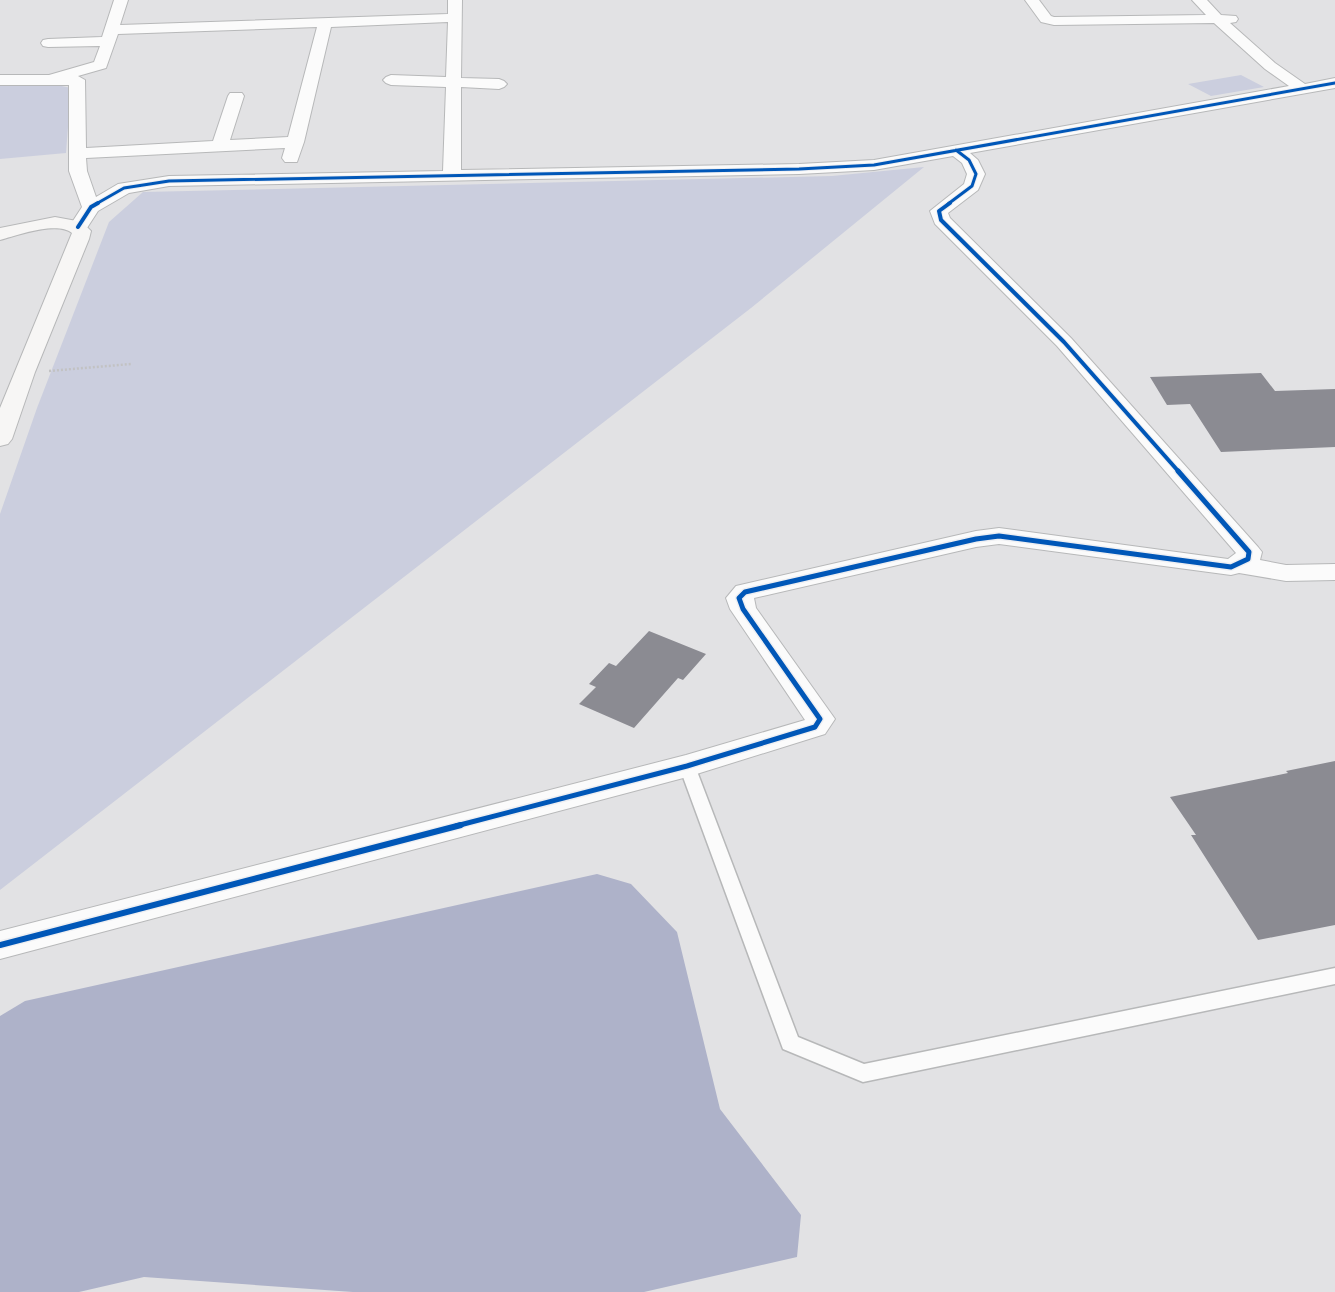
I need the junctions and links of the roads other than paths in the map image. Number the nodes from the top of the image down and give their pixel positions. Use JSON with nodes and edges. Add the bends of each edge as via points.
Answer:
{"nodes":[{"id":1,"x":121,"y":0,"type":"edge"},
{"id":2,"x":455,"y":0,"type":"edge"},
{"id":3,"x":1032,"y":0,"type":"edge"},
{"id":4,"x":1204,"y":0,"type":"edge"},
{"id":5,"x":1184,"y":1,"type":"dead end"},
{"id":6,"x":1154,"y":8,"type":"dead end"},
{"id":7,"x":454,"y":18,"type":"junction"},
{"id":8,"x":1224,"y":19,"type":"junction"},
{"id":9,"x":1163,"y":20,"type":"junction"},
{"id":10,"x":325,"y":23,"type":"junction"},
{"id":11,"x":110,"y":36,"type":"junction"},
{"id":12,"x":48,"y":43,"type":"dead end"},
{"id":13,"x":0,"y":80,"type":"edge"},
{"id":14,"x":43,"y":80,"type":"junction"},
{"id":15,"x":391,"y":80,"type":"dead end"},
{"id":16,"x":454,"y":82,"type":"junction"},
{"id":17,"x":499,"y":84,"type":"dead end"},
{"id":18,"x":1335,"y":84,"type":"edge"},
{"id":19,"x":1309,"y":88,"type":"junction"},
{"id":20,"x":236,"y":96,"type":"dead end"},
{"id":21,"x":296,"y":142,"type":"junction"},
{"id":22,"x":220,"y":145,"type":"junction"},
{"id":23,"x":956,"y":150,"type":"junction"},
{"id":24,"x":78,"y":153,"type":"junction"},
{"id":25,"x":452,"y":176,"type":"junction"},
{"id":26,"x":284,"y":179,"type":"junction"},
{"id":27,"x":91,"y":207,"type":"junction"},
{"id":28,"x":78,"y":227,"type":"junction"},
{"id":29,"x":0,"y":234,"type":"edge"},
{"id":30,"x":0,"y":440,"type":"edge"},
{"id":31,"x":1240,"y":565,"type":"junction"},
{"id":32,"x":1335,"y":572,"type":"edge"},
{"id":33,"x":687,"y":766,"type":"junction"},
{"id":34,"x":0,"y":945,"type":"edge"},
{"id":35,"x":1335,"y":976,"type":"edge"}],
"edges":[{"from":1,"to":11,"type":"street"},
{"from":2,"to":7,"type":"street"},
{"from":3,"to":9,"type":"street","via":[[1046,20]]},
{"from":4,"to":5,"type":"street"},
{"from":4,"to":8,"type":"street"},
{"from":6,"to":9,"type":"street"},
{"from":7,"to":10,"type":"street"},
{"from":7,"to":16,"type":"street"},
{"from":8,"to":9,"type":"street"},
{"from":8,"to":19,"type":"street","via":[[1270,66]]},
{"from":10,"to":11,"type":"street"},
{"from":10,"to":21,"type":"street"},
{"from":11,"to":12,"type":"street"},
{"from":11,"to":14,"type":"street","via":[[101,65]]},
{"from":13,"to":14,"type":"street"},
{"from":14,"to":24,"type":"street","via":[[77,80]]},
{"from":15,"to":16,"type":"street"},
{"from":16,"to":17,"type":"street"},
{"from":16,"to":25,"type":"street"},
{"from":18,"to":19,"type":"street"},
{"from":19,"to":23,"type":"street"},
{"from":20,"to":22,"type":"street"},
{"from":21,"to":22,"type":"street"},
{"from":21,"to":26,"type":"street"},
{"from":22,"to":24,"type":"street"},
{"from":23,"to":25,"type":"street","via":[[874,165],[799,169]]},
{"from":23,"to":31,"type":"street","via":[[969,160],[976,174],[972,186],[939,211],[941,220],[1064,342],[1249,552],[1248,559]]},
{"from":24,"to":27,"type":"street","via":[[78,171]]},
{"from":25,"to":26,"type":"street"},
{"from":26,"to":27,"type":"street","via":[[169,181],[124,188]]},
{"from":27,"to":28,"type":"street"},
{"from":28,"to":29,"type":"street","via":[[68,223],[48,224]]},
{"from":28,"to":30,"type":"street","via":[[82,231],[80,239],[24,372]]},
{"from":31,"to":32,"type":"street","via":[[1286,572]]},
{"from":31,"to":33,"type":"street","via":[[1232,567],[999,536],[745,592],[739,598],[743,609],[820,719],[815,727]]},
{"from":33,"to":34,"type":"street"},
{"from":33,"to":35,"type":"lane","via":[[790,1043],[863,1073]]}]}
